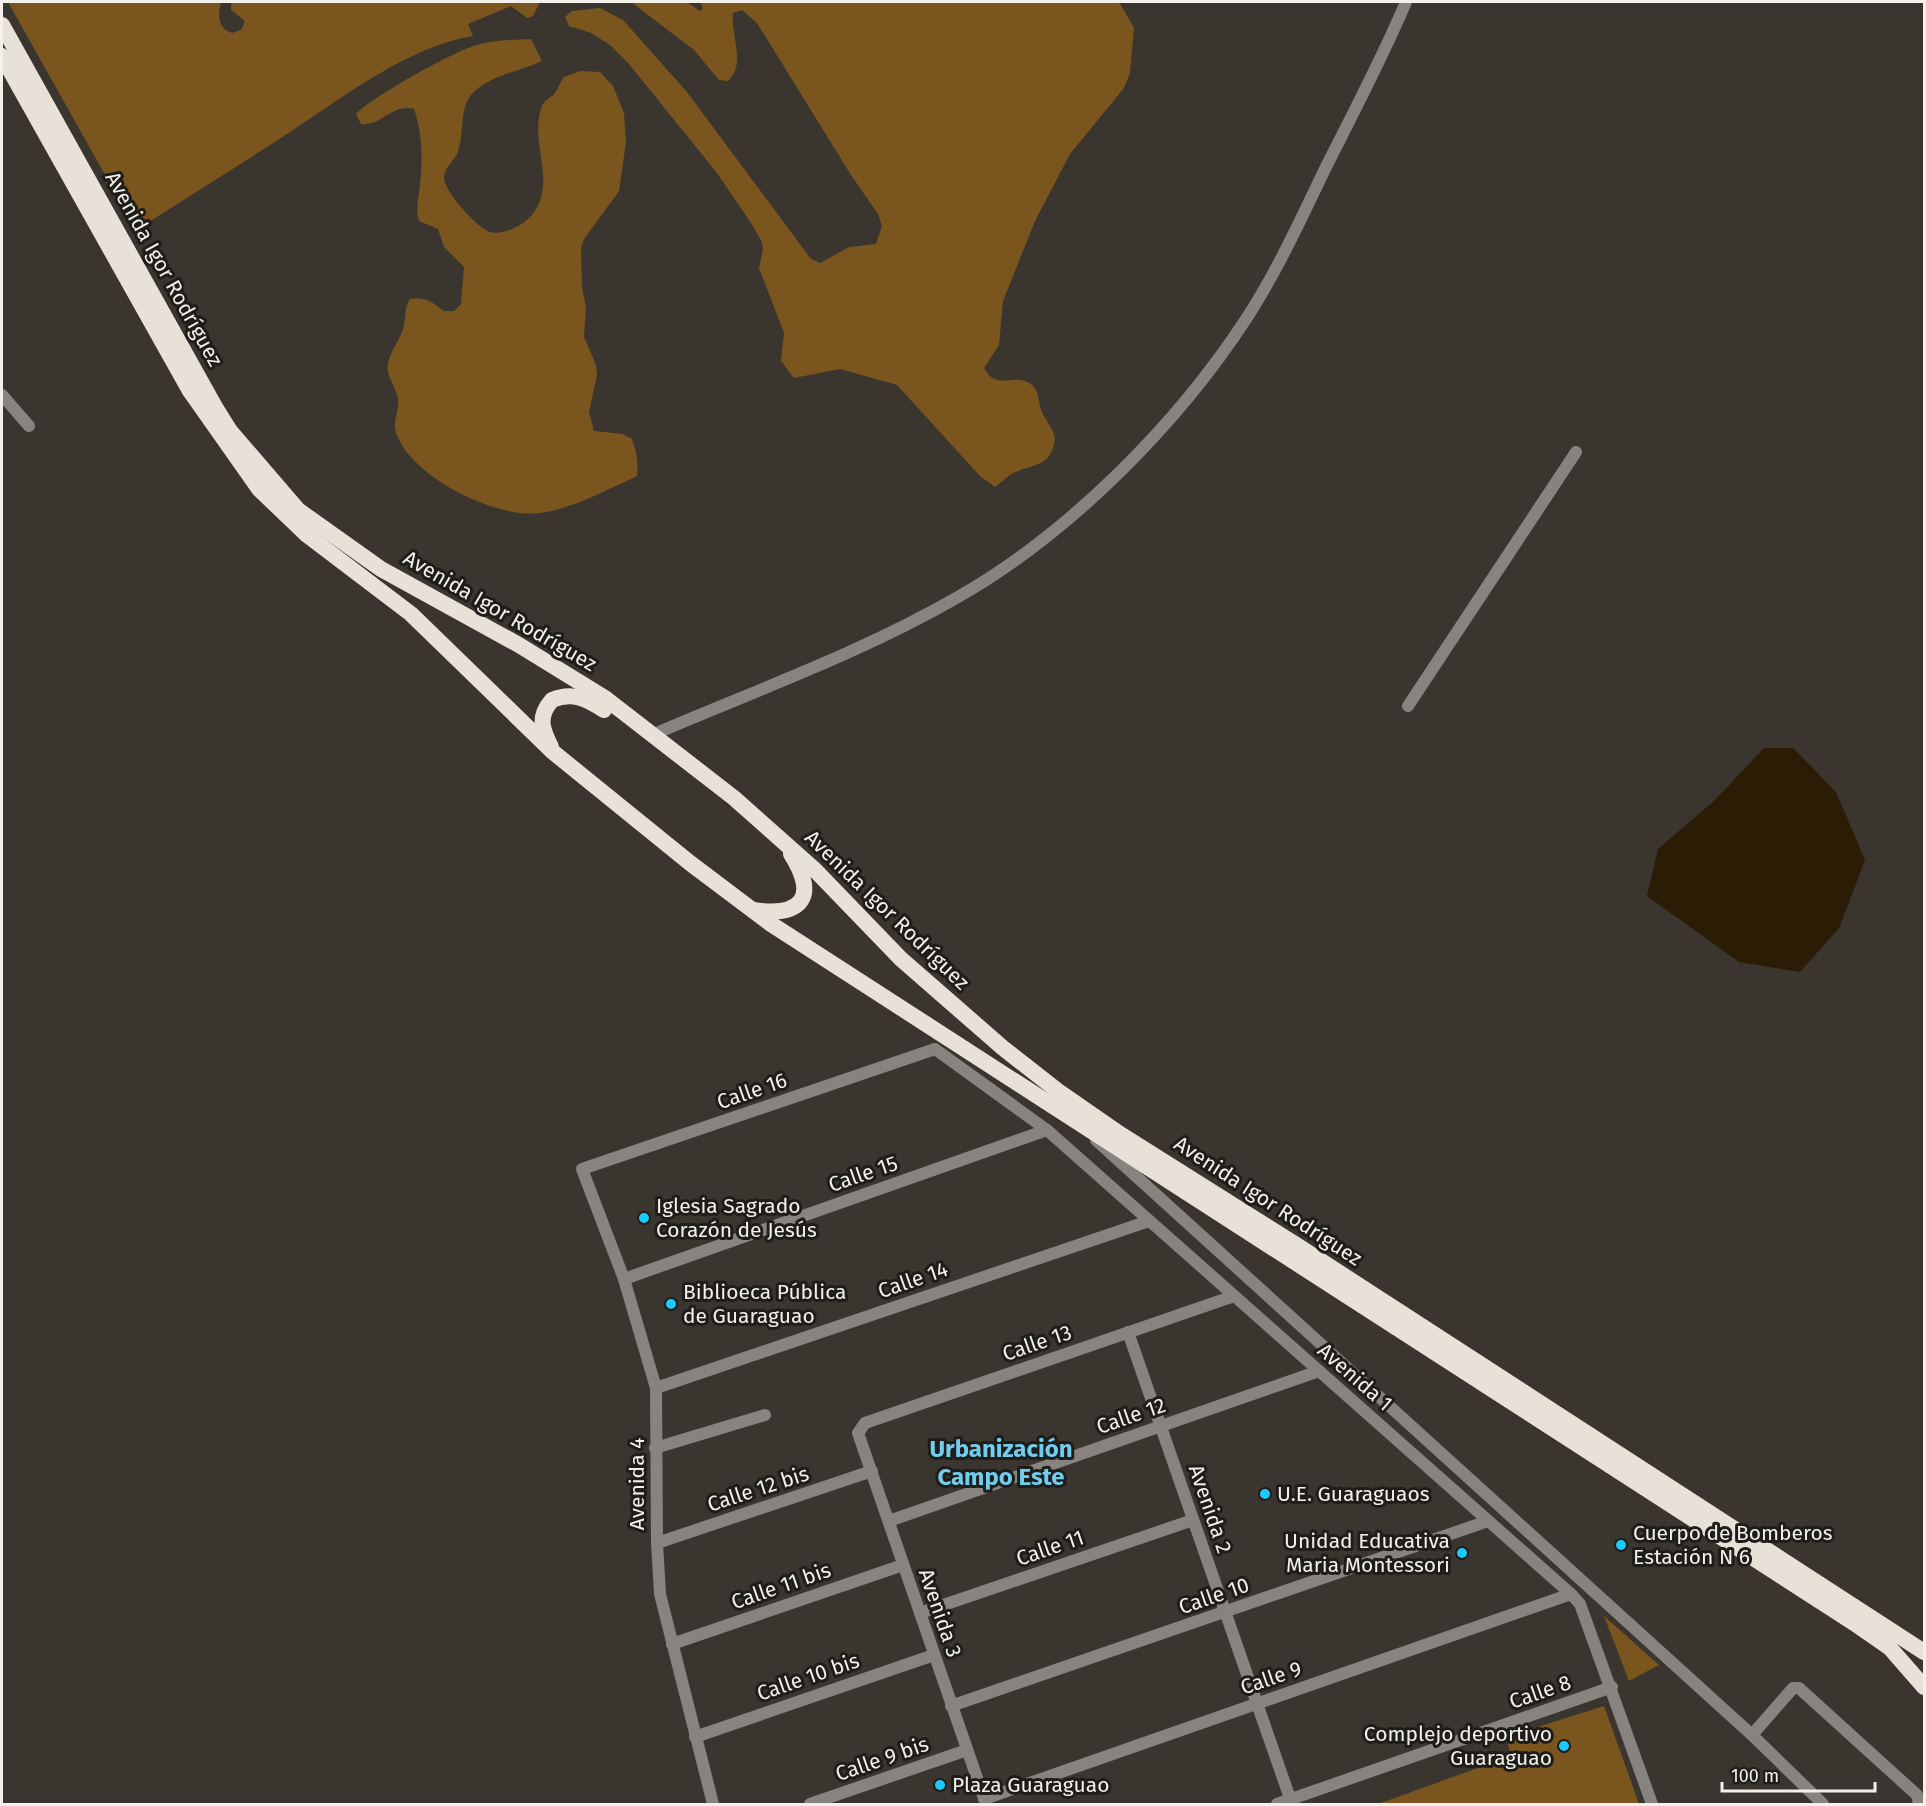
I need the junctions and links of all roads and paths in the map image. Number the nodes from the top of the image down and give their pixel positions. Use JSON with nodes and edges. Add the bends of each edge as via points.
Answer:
{"nodes":[{"id":1,"x":1407,"y":2,"type":"edge"},
{"id":2,"x":2,"y":25,"type":"edge"},
{"id":3,"x":2,"y":56,"type":"edge"},
{"id":4,"x":2,"y":395,"type":"edge"},
{"id":5,"x":29,"y":426,"type":"dead end"},
{"id":6,"x":1576,"y":452,"type":"dead end"},
{"id":7,"x":1408,"y":706,"type":"dead end"},
{"id":8,"x":652,"y":735,"type":"junction"},
{"id":9,"x":670,"y":748,"type":"junction"},
{"id":10,"x":553,"y":752,"type":"junction"},
{"id":11,"x":783,"y":841,"type":"junction"},
{"id":12,"x":752,"y":910,"type":"junction"},
{"id":13,"x":935,"y":1049,"type":"joint"},
{"id":14,"x":1073,"y":1119,"type":"junction"},
{"id":15,"x":1047,"y":1130,"type":"junction"},
{"id":16,"x":582,"y":1169,"type":"joint"},
{"id":17,"x":1149,"y":1221,"type":"junction"},
{"id":18,"x":624,"y":1279,"type":"junction"},
{"id":19,"x":1234,"y":1296,"type":"junction"},
{"id":20,"x":1128,"y":1332,"type":"junction"},
{"id":21,"x":1319,"y":1371,"type":"junction"},
{"id":22,"x":656,"y":1388,"type":"junction"},
{"id":23,"x":765,"y":1415,"type":"dead end"},
{"id":24,"x":1161,"y":1426,"type":"junction"},
{"id":25,"x":858,"y":1433,"type":"joint"},
{"id":26,"x":656,"y":1448,"type":"junction"},
{"id":27,"x":872,"y":1472,"type":"junction"},
{"id":28,"x":1193,"y":1520,"type":"junction"},
{"id":29,"x":889,"y":1521,"type":"junction"},
{"id":30,"x":1488,"y":1521,"type":"junction"},
{"id":31,"x":657,"y":1543,"type":"junction"},
{"id":32,"x":903,"y":1564,"type":"junction"},
{"id":33,"x":1571,"y":1593,"type":"junction"},
{"id":34,"x":920,"y":1613,"type":"junction"},
{"id":35,"x":1225,"y":1613,"type":"junction"},
{"id":36,"x":672,"y":1644,"type":"junction"},
{"id":37,"x":1924,"y":1652,"type":"edge"},
{"id":38,"x":934,"y":1655,"type":"junction"},
{"id":39,"x":1924,"y":1687,"type":"edge"},
{"id":40,"x":1612,"y":1688,"type":"junction"},
{"id":41,"x":1257,"y":1703,"type":"junction"},
{"id":42,"x":951,"y":1706,"type":"junction"},
{"id":43,"x":1752,"y":1735,"type":"junction"},
{"id":44,"x":695,"y":1737,"type":"junction"},
{"id":45,"x":967,"y":1750,"type":"junction"},
{"id":46,"x":828,"y":1801,"type":"edge"},
{"id":47,"x":985,"y":1802,"type":"edge"},
{"id":48,"x":1291,"y":1802,"type":"edge"},
{"id":49,"x":713,"y":1804,"type":"edge"},
{"id":50,"x":810,"y":1804,"type":"edge"},
{"id":51,"x":1277,"y":1804,"type":"edge"},
{"id":52,"x":1652,"y":1804,"type":"edge"},
{"id":53,"x":1823,"y":1804,"type":"edge"},
{"id":54,"x":1919,"y":1804,"type":"edge"}],
"edges":[{"from":1,"to":8,"type":"street","via":[[1249,314],[1215,363],[1123,468],[1061,524],[958,597],[855,648]]},
{"from":2,"to":8,"type":"highway","name":"Avenida Igor Rodríguez","via":[[215,407],[271,481],[298,510],[381,569],[519,645],[605,698]]},
{"from":3,"to":10,"type":"highway","name":"Avenida Igor Rodríguez","via":[[190,392],[259,489],[307,535],[418,620]]},
{"from":4,"to":5,"type":"street"},
{"from":6,"to":7,"type":"street"},
{"from":8,"to":9,"type":"highway","name":"Avenida Igor Rodríguez"},
{"from":9,"to":10,"type":"highway","via":[[588,700],[571,695],[552,700],[542,716],[541,725]]},
{"from":9,"to":11,"type":"highway","name":"Avenida Igor Rodríguez"},
{"from":10,"to":12,"type":"highway","name":"Avenida Igor Rodríguez"},
{"from":11,"to":12,"type":"highway","via":[[804,878],[800,902],[781,913]]},
{"from":11,"to":37,"type":"highway","name":"Avenida Igor Rodríguez","via":[[901,959],[1058,1091]]},
{"from":12,"to":14,"type":"highway","name":"Avenida Igor Rodríguez"},
{"from":13,"to":15,"type":"street","name":"Avenida 1"},
{"from":13,"to":16,"type":"street","name":"Calle 16"},
{"from":14,"to":39,"type":"highway","name":"Avenida Igor Rodríguez","via":[[1870,1634],[1890,1648]]},
{"from":14,"to":43,"type":"street"},
{"from":15,"to":17,"type":"street","name":"Avenida 1"},
{"from":15,"to":18,"type":"street","name":"Calle 15"},
{"from":16,"to":18,"type":"street","name":"Avenida 4"},
{"from":17,"to":19,"type":"street","name":"Avenida 1"},
{"from":17,"to":22,"type":"street","name":"Calle 14"},
{"from":18,"to":22,"type":"street","name":"Avenida 4"},
{"from":19,"to":20,"type":"street","name":"Calle 13"},
{"from":19,"to":21,"type":"street","name":"Avenida 1"},
{"from":20,"to":24,"type":"street","name":"Avenida 2"},
{"from":20,"to":25,"type":"street","name":"Calle 13","via":[[865,1423]]},
{"from":21,"to":24,"type":"street","name":"Calle 12"},
{"from":21,"to":30,"type":"street","name":"Avenida 1"},
{"from":22,"to":26,"type":"street","name":"Avenida 4"},
{"from":23,"to":26,"type":"street"},
{"from":24,"to":28,"type":"street","name":"Avenida 2"},
{"from":24,"to":29,"type":"street","name":"Calle 12"},
{"from":25,"to":27,"type":"street","name":"Avenida 3"},
{"from":26,"to":31,"type":"street","name":"Avenida 4"},
{"from":27,"to":29,"type":"street","name":"Avenida 3"},
{"from":27,"to":31,"type":"street","name":"Calle 12 bis"},
{"from":28,"to":34,"type":"street","name":"Calle 11"},
{"from":28,"to":35,"type":"street","name":"Avenida 2"},
{"from":29,"to":32,"type":"street","name":"Avenida 3"},
{"from":30,"to":33,"type":"street","name":"Avenida 1"},
{"from":30,"to":35,"type":"street","name":"Calle 10"},
{"from":31,"to":36,"type":"street","name":"Avenida 4","via":[[660,1594]]},
{"from":32,"to":34,"type":"street","name":"Avenida 3"},
{"from":32,"to":36,"type":"street","name":"Calle 11 bis"},
{"from":33,"to":40,"type":"street","name":"Avenida 1","via":[[1580,1604]]},
{"from":33,"to":41,"type":"street","name":"Calle 9"},
{"from":34,"to":38,"type":"street","name":"Avenida 3"},
{"from":35,"to":41,"type":"street","name":"Avenida 2"},
{"from":35,"to":42,"type":"street","name":"Calle 10"},
{"from":36,"to":44,"type":"street","name":"Avenida 4"},
{"from":38,"to":42,"type":"street","name":"Avenida 3"},
{"from":38,"to":44,"type":"street","name":"Calle 10 bis"},
{"from":40,"to":48,"type":"street","name":"Calle 8"},
{"from":40,"to":52,"type":"street","name":"Avenida 1"},
{"from":41,"to":47,"type":"street","name":"Calle 9"},
{"from":41,"to":48,"type":"street","name":"Avenida 2"},
{"from":42,"to":45,"type":"street","name":"Avenida 3"},
{"from":43,"to":53,"type":"street"},
{"from":43,"to":54,"type":"street","via":[[1793,1688],[1799,1688],[1917,1795]]},
{"from":44,"to":49,"type":"street","name":"Avenida 4"},
{"from":45,"to":46,"type":"street","name":"Calle 9 bis"},
{"from":45,"to":47,"type":"street","name":"Avenida 3"},
{"from":46,"to":50,"type":"street","name":"Calle 9 bis"},
{"from":48,"to":51,"type":"street","name":"Calle 8"}]}
